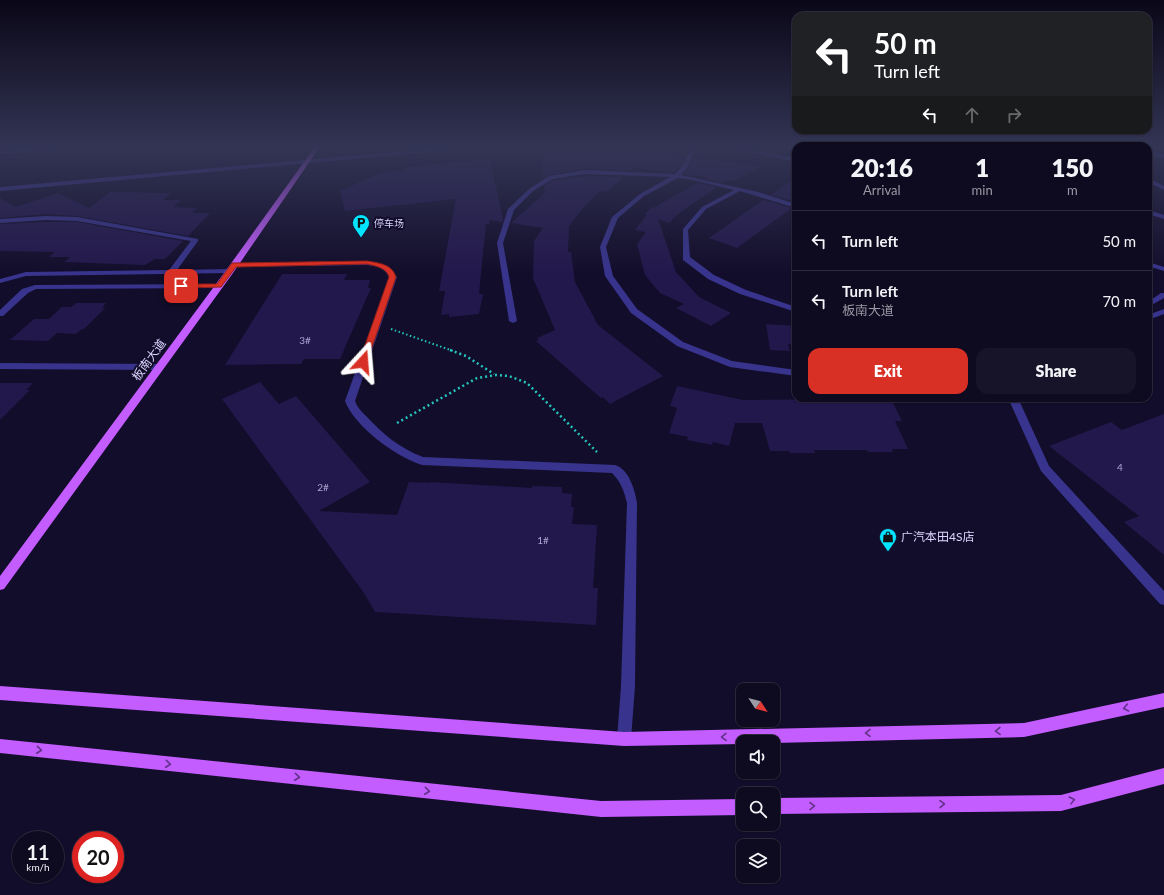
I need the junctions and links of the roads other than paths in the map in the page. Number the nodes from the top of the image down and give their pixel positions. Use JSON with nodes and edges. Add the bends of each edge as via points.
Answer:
{"nodes":[{"id":1,"x":286,"y":190,"type":"edge"},
{"id":2,"x":531,"y":190,"type":"edge"},
{"id":3,"x":652,"y":190,"type":"edge"},
{"id":4,"x":739,"y":190,"type":"edge"},
{"id":5,"x":743,"y":190,"type":"edge"},
{"id":6,"x":792,"y":205,"type":"edge"},
{"id":7,"x":1152,"y":213,"type":"edge"},
{"id":8,"x":1164,"y":217,"type":"edge"},
{"id":9,"x":0,"y":221,"type":"edge"},
{"id":10,"x":1152,"y":265,"type":"edge"},
{"id":11,"x":232,"y":268,"type":"junction"},
{"id":12,"x":1164,"y":269,"type":"edge"},
{"id":13,"x":172,"y":271,"type":"junction"},
{"id":14,"x":0,"y":281,"type":"edge"},
{"id":15,"x":218,"y":286,"type":"junction"},
{"id":16,"x":1164,"y":296,"type":"edge"},
{"id":17,"x":1152,"y":303,"type":"edge"},
{"id":18,"x":792,"y":309,"type":"edge"},
{"id":19,"x":1164,"y":311,"type":"edge"},
{"id":20,"x":0,"y":314,"type":"edge"},
{"id":21,"x":1152,"y":316,"type":"edge"},
{"id":22,"x":513,"y":322,"type":"dead end"},
{"id":23,"x":0,"y":366,"type":"edge"},
{"id":24,"x":159,"y":367,"type":"junction"},
{"id":25,"x":792,"y":372,"type":"edge"},
{"id":26,"x":1015,"y":402,"type":"edge"},
{"id":27,"x":0,"y":585,"type":"edge"},
{"id":28,"x":1164,"y":600,"type":"edge"},
{"id":29,"x":0,"y":693,"type":"edge"},
{"id":30,"x":1164,"y":700,"type":"edge"},
{"id":31,"x":624,"y":739,"type":"junction"},
{"id":32,"x":0,"y":746,"type":"edge"},
{"id":33,"x":1164,"y":776,"type":"edge"},
{"id":34,"x":780,"y":806,"type":"edge"},
{"id":35,"x":736,"y":807,"type":"edge"}],
"edges":[{"from":1,"to":11,"type":"main road","name":"板南大道"},
{"from":2,"to":22,"type":"street","via":[[511,209],[500,243]]},
{"from":3,"to":25,"type":"street","via":[[615,217],[603,247],[609,276],[634,311],[680,344],[730,364]]},
{"from":4,"to":18,"type":"street","via":[[704,208],[685,230],[686,258],[710,278]]},
{"from":5,"to":6,"type":"street"},
{"from":7,"to":8,"type":"street"},
{"from":9,"to":13,"type":"street","via":[[77,219],[196,240]]},
{"from":10,"to":12,"type":"street"},
{"from":11,"to":13,"type":"street"},
{"from":11,"to":15,"type":"main road","name":"板南大道"},
{"from":11,"to":31,"type":"street","via":[[367,262],[381,265],[391,272],[393,277],[350,401],[364,421],[395,450],[422,461],[615,469],[623,477],[630,488],[632,503],[628,686]]},
{"from":13,"to":14,"type":"street","via":[[26,274]]},
{"from":15,"to":20,"type":"street","via":[[35,287],[25,291]]},
{"from":15,"to":24,"type":"main road","name":"板南大道"},
{"from":16,"to":17,"type":"street"},
{"from":19,"to":21,"type":"street"},
{"from":23,"to":24,"type":"street"},
{"from":24,"to":27,"type":"main road","name":"板南大道"},
{"from":26,"to":28,"type":"street","via":[[1046,468]]},
{"from":29,"to":31,"type":"main road"},
{"from":30,"to":31,"type":"main road","one_way":true,"via":[[1024,730]]},
{"from":32,"to":35,"type":"main road","one_way":true,"via":[[601,809]]},
{"from":34,"to":33,"type":"main road","one_way":true,"via":[[1061,802]]}]}
